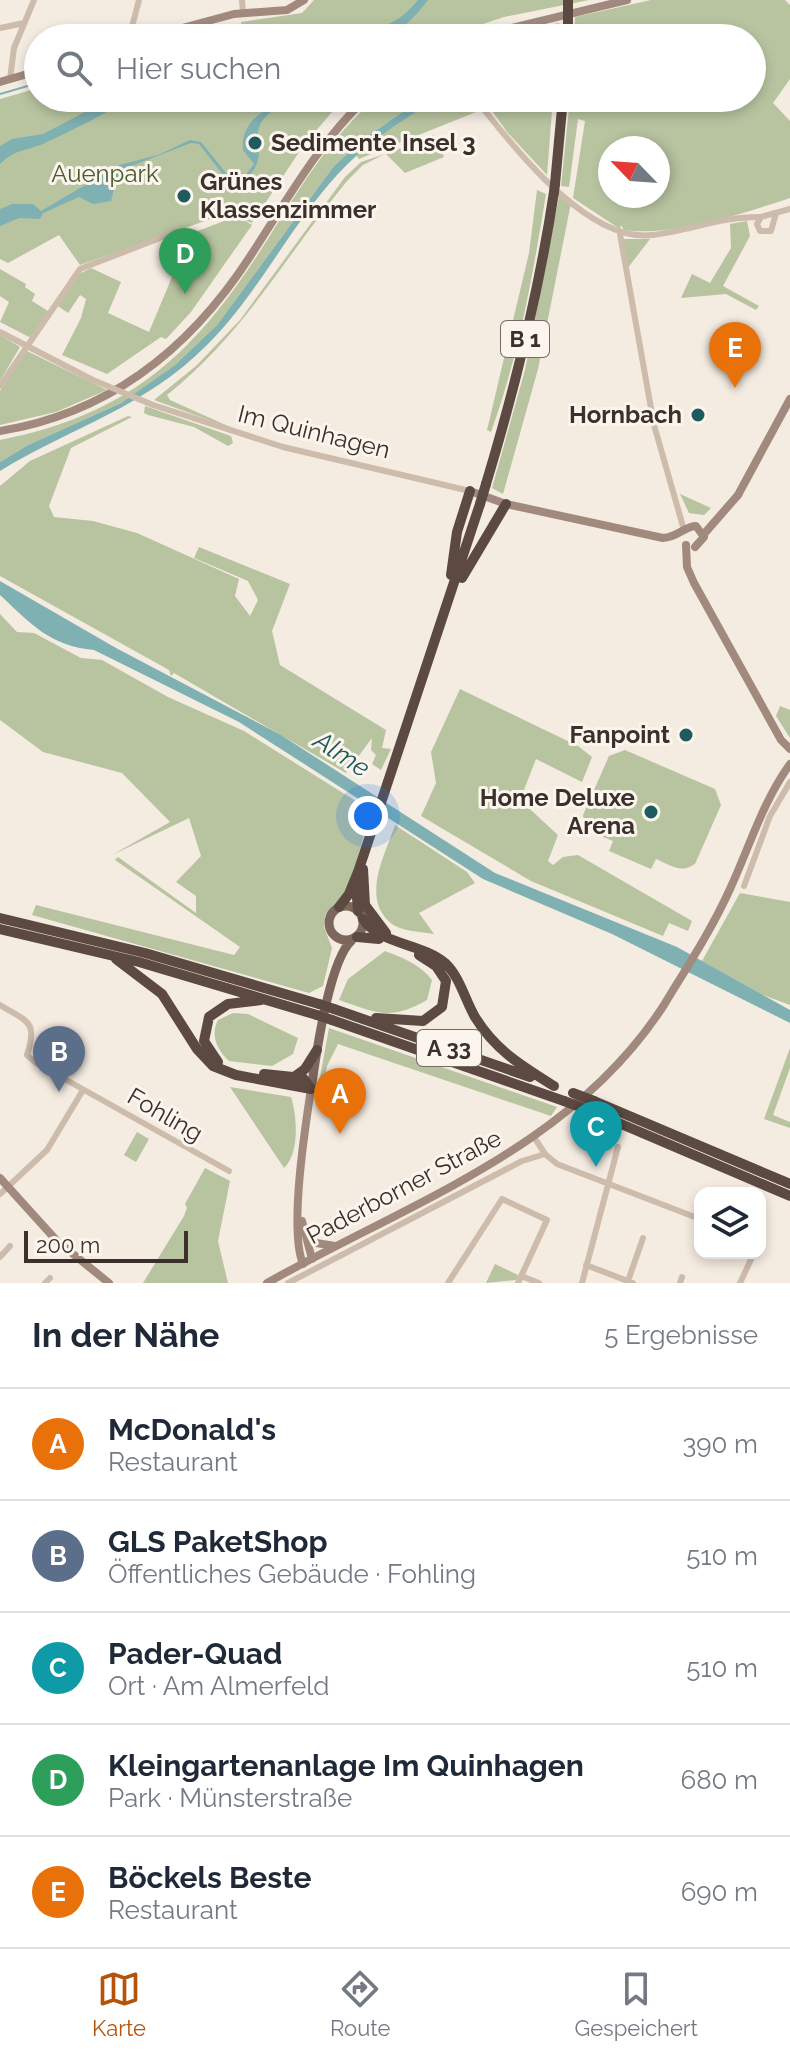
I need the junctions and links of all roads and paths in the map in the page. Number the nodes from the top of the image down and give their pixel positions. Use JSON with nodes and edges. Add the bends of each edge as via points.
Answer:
{"nodes":[{"id":1,"x":34,"y":0,"type":"edge"},
{"id":2,"x":139,"y":0,"type":"edge"},
{"id":3,"x":568,"y":0,"type":"edge"},
{"id":4,"x":627,"y":0,"type":"edge"},
{"id":5,"x":303,"y":1,"type":"edge"},
{"id":6,"x":242,"y":6,"type":"edge"},
{"id":7,"x":24,"y":23,"type":"junction"},
{"id":8,"x":133,"y":24,"type":"edge"},
{"id":9,"x":187,"y":24,"type":"edge"},
{"id":10,"x":519,"y":24,"type":"edge"},
{"id":11,"x":568,"y":24,"type":"edge"},
{"id":12,"x":0,"y":28,"type":"edge"},
{"id":13,"x":5,"y":81,"type":"edge"},
{"id":14,"x":354,"y":112,"type":"edge"},
{"id":15,"x":486,"y":112,"type":"edge"},
{"id":16,"x":562,"y":112,"type":"edge"},
{"id":17,"x":790,"y":209,"type":"edge"},
{"id":18,"x":776,"y":213,"type":"junction"},
{"id":19,"x":761,"y":217,"type":"junction"},
{"id":20,"x":183,"y":229,"type":"dead end"},
{"id":21,"x":620,"y":234,"type":"junction"},
{"id":22,"x":0,"y":332,"type":"edge"},
{"id":23,"x":26,"y":346,"type":"junction"},
{"id":24,"x":0,"y":386,"type":"edge"},
{"id":25,"x":790,"y":399,"type":"edge"},
{"id":26,"x":0,"y":431,"type":"edge"},
{"id":27,"x":741,"y":484,"type":"junction"},
{"id":28,"x":470,"y":491,"type":"junction"},
{"id":29,"x":678,"y":500,"type":"junction"},
{"id":30,"x":506,"y":504,"type":"junction"},
{"id":31,"x":696,"y":526,"type":"junction"},
{"id":32,"x":704,"y":534,"type":"junction"},
{"id":33,"x":686,"y":540,"type":"junction"},
{"id":34,"x":445,"y":612,"type":"junction"},
{"id":35,"x":790,"y":749,"type":"edge"},
{"id":36,"x":790,"y":764,"type":"edge"},
{"id":37,"x":790,"y":782,"type":"edge"},
{"id":38,"x":364,"y":854,"type":"junction"},
{"id":39,"x":358,"y":872,"type":"junction"},
{"id":40,"x":744,"y":886,"type":"dead end"},
{"id":41,"x":339,"y":907,"type":"junction"},
{"id":42,"x":361,"y":915,"type":"junction"},
{"id":43,"x":0,"y":918,"type":"edge"},
{"id":44,"x":0,"y":929,"type":"edge"},
{"id":45,"x":334,"y":935,"type":"junction"},
{"id":46,"x":355,"y":938,"type":"junction"},
{"id":47,"x":394,"y":938,"type":"junction"},
{"id":48,"x":111,"y":956,"type":"junction"},
{"id":49,"x":331,"y":985,"type":"junction"},
{"id":50,"x":267,"y":999,"type":"junction"},
{"id":51,"x":0,"y":1005,"type":"edge"},
{"id":52,"x":318,"y":1009,"type":"junction"},
{"id":53,"x":337,"y":1014,"type":"junction"},
{"id":54,"x":317,"y":1050,"type":"junction"},
{"id":55,"x":294,"y":1077,"type":"junction"},
{"id":56,"x":554,"y":1086,"type":"junction"},
{"id":57,"x":311,"y":1089,"type":"junction"},
{"id":58,"x":83,"y":1090,"type":"junction"},
{"id":59,"x":569,"y":1097,"type":"junction"},
{"id":60,"x":534,"y":1137,"type":"junction"},
{"id":61,"x":618,"y":1147,"type":"dead end"},
{"id":62,"x":545,"y":1154,"type":"junction"},
{"id":63,"x":229,"y":1171,"type":"dead end"},
{"id":64,"x":0,"y":1178,"type":"edge"},
{"id":65,"x":608,"y":1183,"type":"junction"},
{"id":66,"x":8,"y":1188,"type":"junction"},
{"id":67,"x":786,"y":1189,"type":"edge"},
{"id":68,"x":0,"y":1194,"type":"edge"},
{"id":69,"x":300,"y":1213,"type":"junction"},
{"id":70,"x":694,"y":1217,"type":"edge"},
{"id":71,"x":304,"y":1232,"type":"junction"},
{"id":72,"x":643,"y":1238,"type":"dead end"},
{"id":73,"x":10,"y":1246,"type":"dead end"},
{"id":74,"x":337,"y":1246,"type":"junction"},
{"id":75,"x":0,"y":1257,"type":"edge"},
{"id":76,"x":751,"y":1259,"type":"edge"},
{"id":77,"x":308,"y":1262,"type":"junction"},
{"id":78,"x":586,"y":1265,"type":"junction"},
{"id":79,"x":519,"y":1279,"type":"edge"},
{"id":80,"x":630,"y":1282,"type":"edge"},
{"id":81,"x":109,"y":1283,"type":"edge"},
{"id":82,"x":267,"y":1283,"type":"edge"},
{"id":83,"x":288,"y":1283,"type":"edge"},
{"id":84,"x":448,"y":1283,"type":"edge"},
{"id":85,"x":539,"y":1283,"type":"edge"},
{"id":86,"x":582,"y":1283,"type":"edge"},
{"id":87,"x":740,"y":1283,"type":"edge"}],
"edges":[{"from":1,"to":7,"type":"street"},
{"from":2,"to":8,"type":"street"},
{"from":3,"to":11,"type":"highway","bridge":true},
{"from":4,"to":10,"type":"street"},
{"from":5,"to":6,"type":"street","via":[[281,11]]},
{"from":6,"to":9,"type":"street"},
{"from":7,"to":12,"type":"street"},
{"from":7,"to":13,"type":"street"},
{"from":14,"to":26,"type":"street","via":[[317,153],[236,278],[190,336],[106,397],[51,420]]},
{"from":15,"to":21,"type":"street","via":[[540,177]]},
{"from":16,"to":34,"type":"highway","number":"B 1","bridge":true,"via":[[544,258],[523,349]]},
{"from":17,"to":18,"type":"street"},
{"from":18,"to":19,"type":"street"},
{"from":18,"to":19,"type":"street","via":[[769,233],[758,228]]},
{"from":19,"to":21,"type":"street","via":[[653,235]]},
{"from":20,"to":23,"type":"street","via":[[80,269]]},
{"from":21,"to":29,"type":"street","via":[[654,425]]},
{"from":22,"to":23,"type":"street","name":"Im Quinhagen"},
{"from":23,"to":24,"type":"street"},
{"from":23,"to":28,"type":"street","name":"Im Quinhagen","bridge":true,"via":[[153,405],[283,447]]},
{"from":25,"to":27,"type":"street"},
{"from":27,"to":31,"type":"street"},
{"from":27,"to":32,"type":"street","via":[[738,495]]},
{"from":28,"to":30,"type":"street","name":"Im Quinhagen"},
{"from":28,"to":34,"type":"highway","number":"B 1","via":[[457,532]]},
{"from":29,"to":31,"type":"street"},
{"from":29,"to":33,"type":"street"},
{"from":30,"to":33,"type":"street","name":"Im Quinhagen"},
{"from":30,"to":34,"type":"highway"},
{"from":31,"to":32,"type":"street"},
{"from":31,"to":33,"type":"street"},
{"from":32,"to":33,"type":"street","via":[[703,542]]},
{"from":33,"to":35,"type":"street","via":[[690,574]]},
{"from":34,"to":38,"type":"highway","number":"B 1"},
{"from":36,"to":60,"type":"street","name":"Paderborner Straße","via":[[767,800],[729,891],[675,986],[616,1068]]},
{"from":37,"to":40,"type":"street","via":[[770,816]]},
{"from":38,"to":39,"type":"highway","number":"B 1"},
{"from":38,"to":47,"type":"highway","via":[[365,905],[377,925]]},
{"from":39,"to":41,"type":"highway","number":"B 1"},
{"from":39,"to":42,"type":"highway","number":"B 1","via":[[355,896]]},
{"from":41,"to":42,"type":"main road","via":[[350,906]]},
{"from":41,"to":45,"type":"main road","number":"B 1","via":[[329,921]]},
{"from":42,"to":46,"type":"main road","number":"B 1"},
{"from":42,"to":47,"type":"highway","via":[[373,931]]},
{"from":43,"to":52,"type":"highway","number":"A 33","via":[[145,953]]},
{"from":44,"to":48,"type":"highway","number":"A 33"},
{"from":45,"to":46,"type":"main road"},
{"from":45,"to":49,"type":"main road","number":"B 1"},
{"from":46,"to":49,"type":"main road","number":"B 1","via":[[343,950]]},
{"from":46,"to":53,"type":"highway","via":[[377,938],[425,958],[442,974],[447,992],[438,1012],[423,1021]]},
{"from":47,"to":56,"type":"highway","via":[[447,965],[492,1042]]},
{"from":48,"to":50,"type":"highway","number":"A 33"},
{"from":48,"to":57,"type":"highway","via":[[162,994],[213,1066]]},
{"from":49,"to":54,"type":"main road","number":"B 1"},
{"from":50,"to":52,"type":"highway","number":"A 33"},
{"from":50,"to":55,"type":"highway","via":[[216,1009],[204,1029],[205,1044],[214,1059],[230,1067]]},
{"from":51,"to":58,"type":"street","name":"Fohling","via":[[31,1026],[34,1036],[27,1055]]},
{"from":52,"to":53,"type":"highway","number":"A 33","bridge":true},
{"from":53,"to":56,"type":"highway","number":"A 33"},
{"from":53,"to":59,"type":"highway","number":"A 33"},
{"from":54,"to":55,"type":"highway"},
{"from":54,"to":57,"type":"main road","number":"B 1"},
{"from":55,"to":57,"type":"highway","via":[[307,1080]]},
{"from":56,"to":59,"type":"highway","number":"A 33"},
{"from":57,"to":69,"type":"street"},
{"from":58,"to":63,"type":"street","name":"Fohling"},
{"from":58,"to":66,"type":"street","via":[[47,1150]]},
{"from":59,"to":67,"type":"highway","number":"A 33","bridge":true},
{"from":60,"to":62,"type":"street"},
{"from":60,"to":74,"type":"street","name":"Paderborner Straße","via":[[477,1174]]},
{"from":61,"to":65,"type":"street"},
{"from":62,"to":65,"type":"street"},
{"from":62,"to":83,"type":"street","name":"Paderborner Straße","via":[[522,1161]]},
{"from":64,"to":66,"type":"street"},
{"from":65,"to":70,"type":"street"},
{"from":65,"to":78,"type":"street"},
{"from":66,"to":68,"type":"street"},
{"from":66,"to":81,"type":"street","via":[[57,1241]]},
{"from":69,"to":71,"type":"street"},
{"from":69,"to":77,"type":"street","via":[[298,1242]]},
{"from":71,"to":74,"type":"street","via":[[316,1243]]},
{"from":71,"to":77,"type":"street"},
{"from":72,"to":80,"type":"street"},
{"from":73,"to":75,"type":"street"},
{"from":74,"to":77,"type":"street","name":"Paderborner Straße"},
{"from":76,"to":87,"type":"street"},
{"from":77,"to":82,"type":"street","name":"Paderborner Straße"},
{"from":78,"to":80,"type":"street"},
{"from":78,"to":86,"type":"street"},
{"from":79,"to":84,"type":"street","via":[[547,1220],[502,1199]]},
{"from":79,"to":85,"type":"street"}]}
